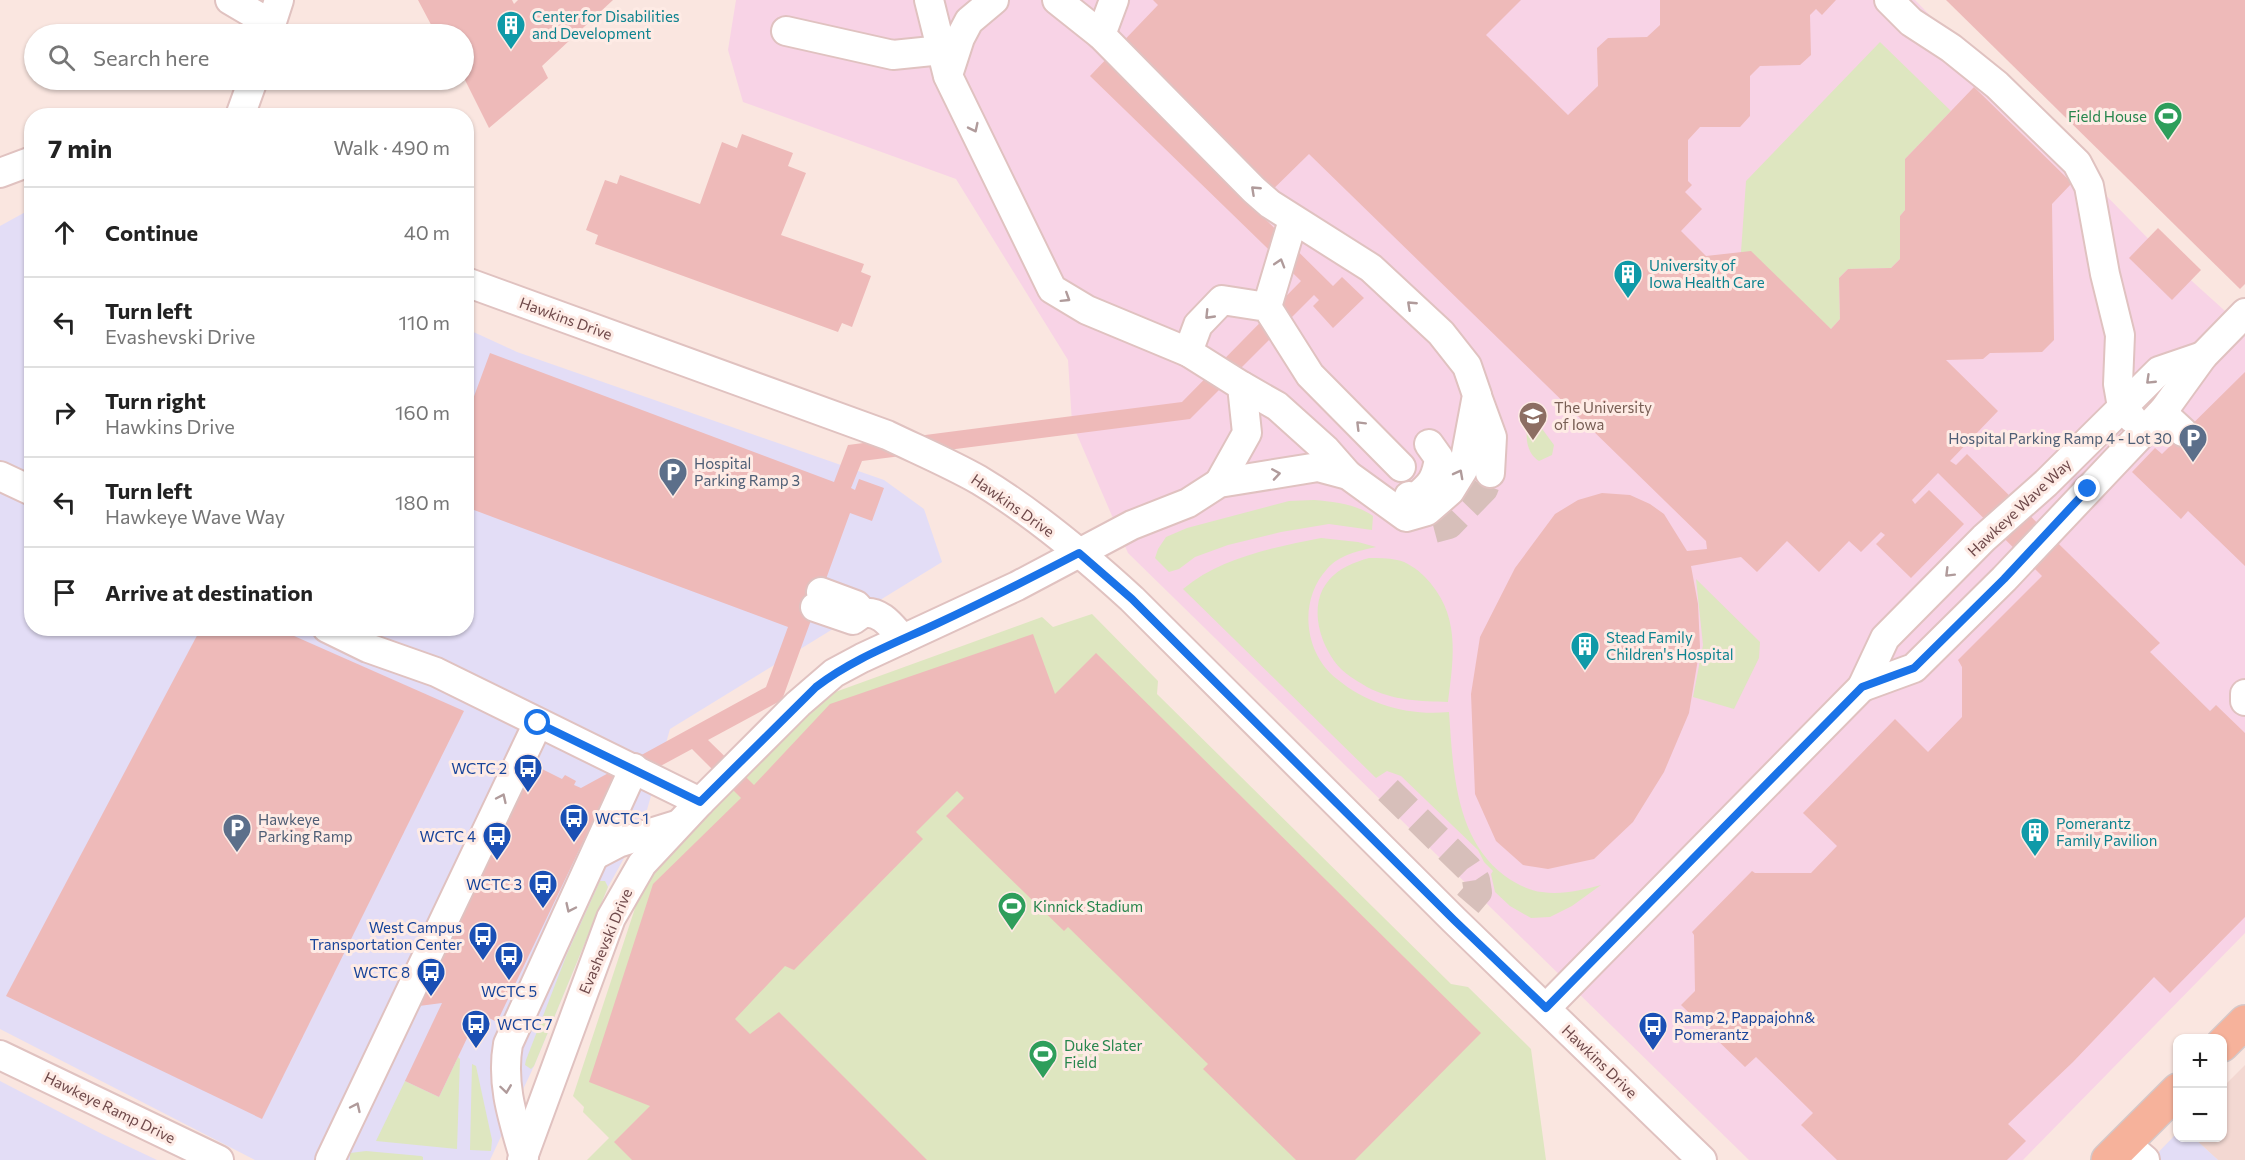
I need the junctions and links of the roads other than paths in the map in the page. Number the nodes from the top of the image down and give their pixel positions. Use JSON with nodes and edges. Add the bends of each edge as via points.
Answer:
{"nodes":[{"id":1,"x":230,"y":0,"type":"edge"},
{"id":2,"x":994,"y":0,"type":"edge"},
{"id":3,"x":1057,"y":0,"type":"edge"},
{"id":4,"x":1114,"y":0,"type":"edge"},
{"id":5,"x":1889,"y":0,"type":"edge"},
{"id":6,"x":938,"y":6,"type":"edge"},
{"id":7,"x":273,"y":20,"type":"edge"},
{"id":8,"x":786,"y":31,"type":"dead end"},
{"id":9,"x":1101,"y":35,"type":"junction"},
{"id":10,"x":945,"y":63,"type":"junction"},
{"id":11,"x":249,"y":90,"type":"edge"},
{"id":12,"x":243,"y":108,"type":"edge"},
{"id":13,"x":24,"y":164,"type":"edge"},
{"id":14,"x":0,"y":173,"type":"edge"},
{"id":15,"x":1293,"y":219,"type":"junction"},
{"id":16,"x":474,"y":285,"type":"edge"},
{"id":17,"x":1267,"y":307,"type":"junction"},
{"id":18,"x":2245,"y":314,"type":"edge"},
{"id":19,"x":1188,"y":352,"type":"junction"},
{"id":20,"x":2203,"y":356,"type":"junction"},
{"id":21,"x":1242,"y":386,"type":"junction"},
{"id":22,"x":1477,"y":394,"type":"junction"},
{"id":23,"x":2122,"y":407,"type":"junction"},
{"id":24,"x":2164,"y":410,"type":"junction"},
{"id":25,"x":2144,"y":430,"type":"junction"},
{"id":26,"x":2183,"y":432,"type":"dead end"},
{"id":27,"x":1429,"y":444,"type":"dead end"},
{"id":28,"x":1401,"y":467,"type":"dead end"},
{"id":29,"x":1490,"y":473,"type":"tunnel mouth"},
{"id":30,"x":0,"y":476,"type":"edge"},
{"id":31,"x":1355,"y":481,"type":"junction"},
{"id":32,"x":1219,"y":483,"type":"junction"},
{"id":33,"x":24,"y":487,"type":"edge"},
{"id":34,"x":1406,"y":517,"type":"junction"},
{"id":35,"x":1434,"y":529,"type":"dead end"},
{"id":36,"x":1079,"y":553,"type":"junction"},
{"id":37,"x":818,"y":600,"type":"dead end"},
{"id":38,"x":343,"y":636,"type":"edge"},
{"id":39,"x":903,"y":639,"type":"junction"},
{"id":40,"x":1862,"y":687,"type":"junction"},
{"id":41,"x":2245,"y":694,"type":"edge"},
{"id":42,"x":2245,"y":701,"type":"edge"},
{"id":43,"x":538,"y":723,"type":"junction"},
{"id":44,"x":634,"y":768,"type":"junction"},
{"id":45,"x":700,"y":802,"type":"junction"},
{"id":46,"x":678,"y":824,"type":"junction"},
{"id":47,"x":595,"y":855,"type":"junction"},
{"id":48,"x":1546,"y":1008,"type":"junction"},
{"id":49,"x":2245,"y":1022,"type":"edge"},
{"id":50,"x":2227,"y":1041,"type":"edge"},
{"id":51,"x":0,"y":1055,"type":"edge"},
{"id":52,"x":2173,"y":1096,"type":"edge"},
{"id":53,"x":2126,"y":1154,"type":"edge"},
{"id":54,"x":523,"y":1159,"type":"edge"},
{"id":55,"x":219,"y":1160,"type":"edge"},
{"id":56,"x":330,"y":1160,"type":"edge"},
{"id":57,"x":1702,"y":1160,"type":"edge"}],
"edges":[{"from":1,"to":7,"type":"street"},
{"from":2,"to":10,"type":"street","via":[[969,21]]},
{"from":3,"to":9,"type":"street"},
{"from":4,"to":9,"type":"street"},
{"from":5,"to":23,"type":"street","via":[[1911,22],[1997,85],[2077,163],[2089,186],[2120,335],[2118,384]]},
{"from":6,"to":10,"type":"street"},
{"from":8,"to":10,"type":"street"},
{"from":15,"to":9,"type":"street","one_way":true,"via":[[1254,190]]},
{"from":10,"to":19,"type":"street","one_way":true,"via":[[1052,289],[1087,310]]},
{"from":11,"to":12,"type":"street"},
{"from":13,"to":14,"type":"street"},
{"from":17,"to":15,"type":"street","one_way":true},
{"from":22,"to":15,"type":"street","one_way":true,"via":[[1467,366],[1441,333],[1371,268]]},
{"from":16,"to":36,"type":"street","name":"Hawkins Drive","via":[[887,435],[980,481]]},
{"from":17,"to":19,"type":"street","one_way":true,"via":[[1222,300],[1198,326]]},
{"from":28,"to":17,"type":"street","one_way":true,"via":[[1310,375]]},
{"from":18,"to":20,"type":"street","name":"Hawkeye Wave Way"},
{"from":19,"to":21,"type":"street"},
{"from":20,"to":23,"type":"street","name":"Hawkeye Wave Way","one_way":true,"via":[[2159,371]]},
{"from":20,"to":24,"type":"street","name":"Hawkeye Wave Way"},
{"from":21,"to":31,"type":"street","via":[[1277,406]]},
{"from":21,"to":32,"type":"street","via":[[1247,433]]},
{"from":22,"to":29,"type":"street","via":[[1492,437]]},
{"from":34,"to":22,"type":"street","one_way":true,"via":[[1427,511],[1450,491],[1463,470]]},
{"from":23,"to":25,"type":"street"},
{"from":23,"to":40,"type":"street","name":"Hawkeye Wave Way","one_way":true,"via":[[1895,626],[1885,638]]},
{"from":24,"to":25,"type":"street","name":"Hawkeye Wave Way"},
{"from":24,"to":26,"type":"street"},
{"from":25,"to":40,"type":"street","name":"Hawkeye Wave Way","via":[[1914,668]]},
{"from":27,"to":31,"type":"street","via":[[1439,458],[1437,475],[1415,498]]},
{"from":30,"to":33,"type":"street"},
{"from":32,"to":31,"type":"street","one_way":true,"via":[[1318,467]]},
{"from":31,"to":34,"type":"street"},
{"from":32,"to":36,"type":"street","name":"Evashevski Drive","via":[[1188,503],[1132,525]]},
{"from":34,"to":35,"type":"street"},
{"from":36,"to":39,"type":"street","name":"Evashevski Drive"},
{"from":36,"to":48,"type":"street","name":"Hawkins Drive","via":[[1132,599]]},
{"from":37,"to":39,"type":"street","via":[[853,620],[863,612],[873,612]]},
{"from":38,"to":43,"type":"street","via":[[436,672]]},
{"from":39,"to":45,"type":"street","name":"Evashevski Drive","via":[[834,673],[816,687]]},
{"from":40,"to":48,"type":"street","name":"Hawkeye Wave Way"},
{"from":41,"to":42,"type":"street"},
{"from":43,"to":44,"type":"street"},
{"from":56,"to":43,"type":"street","one_way":true},
{"from":44,"to":45,"type":"street"},
{"from":44,"to":47,"type":"street"},
{"from":45,"to":46,"type":"street","name":"Evashevski Drive"},
{"from":46,"to":47,"type":"street","via":[[618,843]]},
{"from":46,"to":54,"type":"street","name":"Evashevski Drive","via":[[642,864],[619,902]]},
{"from":47,"to":54,"type":"street","one_way":true,"via":[[508,1044],[505,1083]]},
{"from":48,"to":57,"type":"street","name":"Hawkins Drive"},
{"from":49,"to":50,"type":"main road"},
{"from":51,"to":55,"type":"street","name":"Hawkeye Ramp Drive"},
{"from":52,"to":53,"type":"main road"}]}
